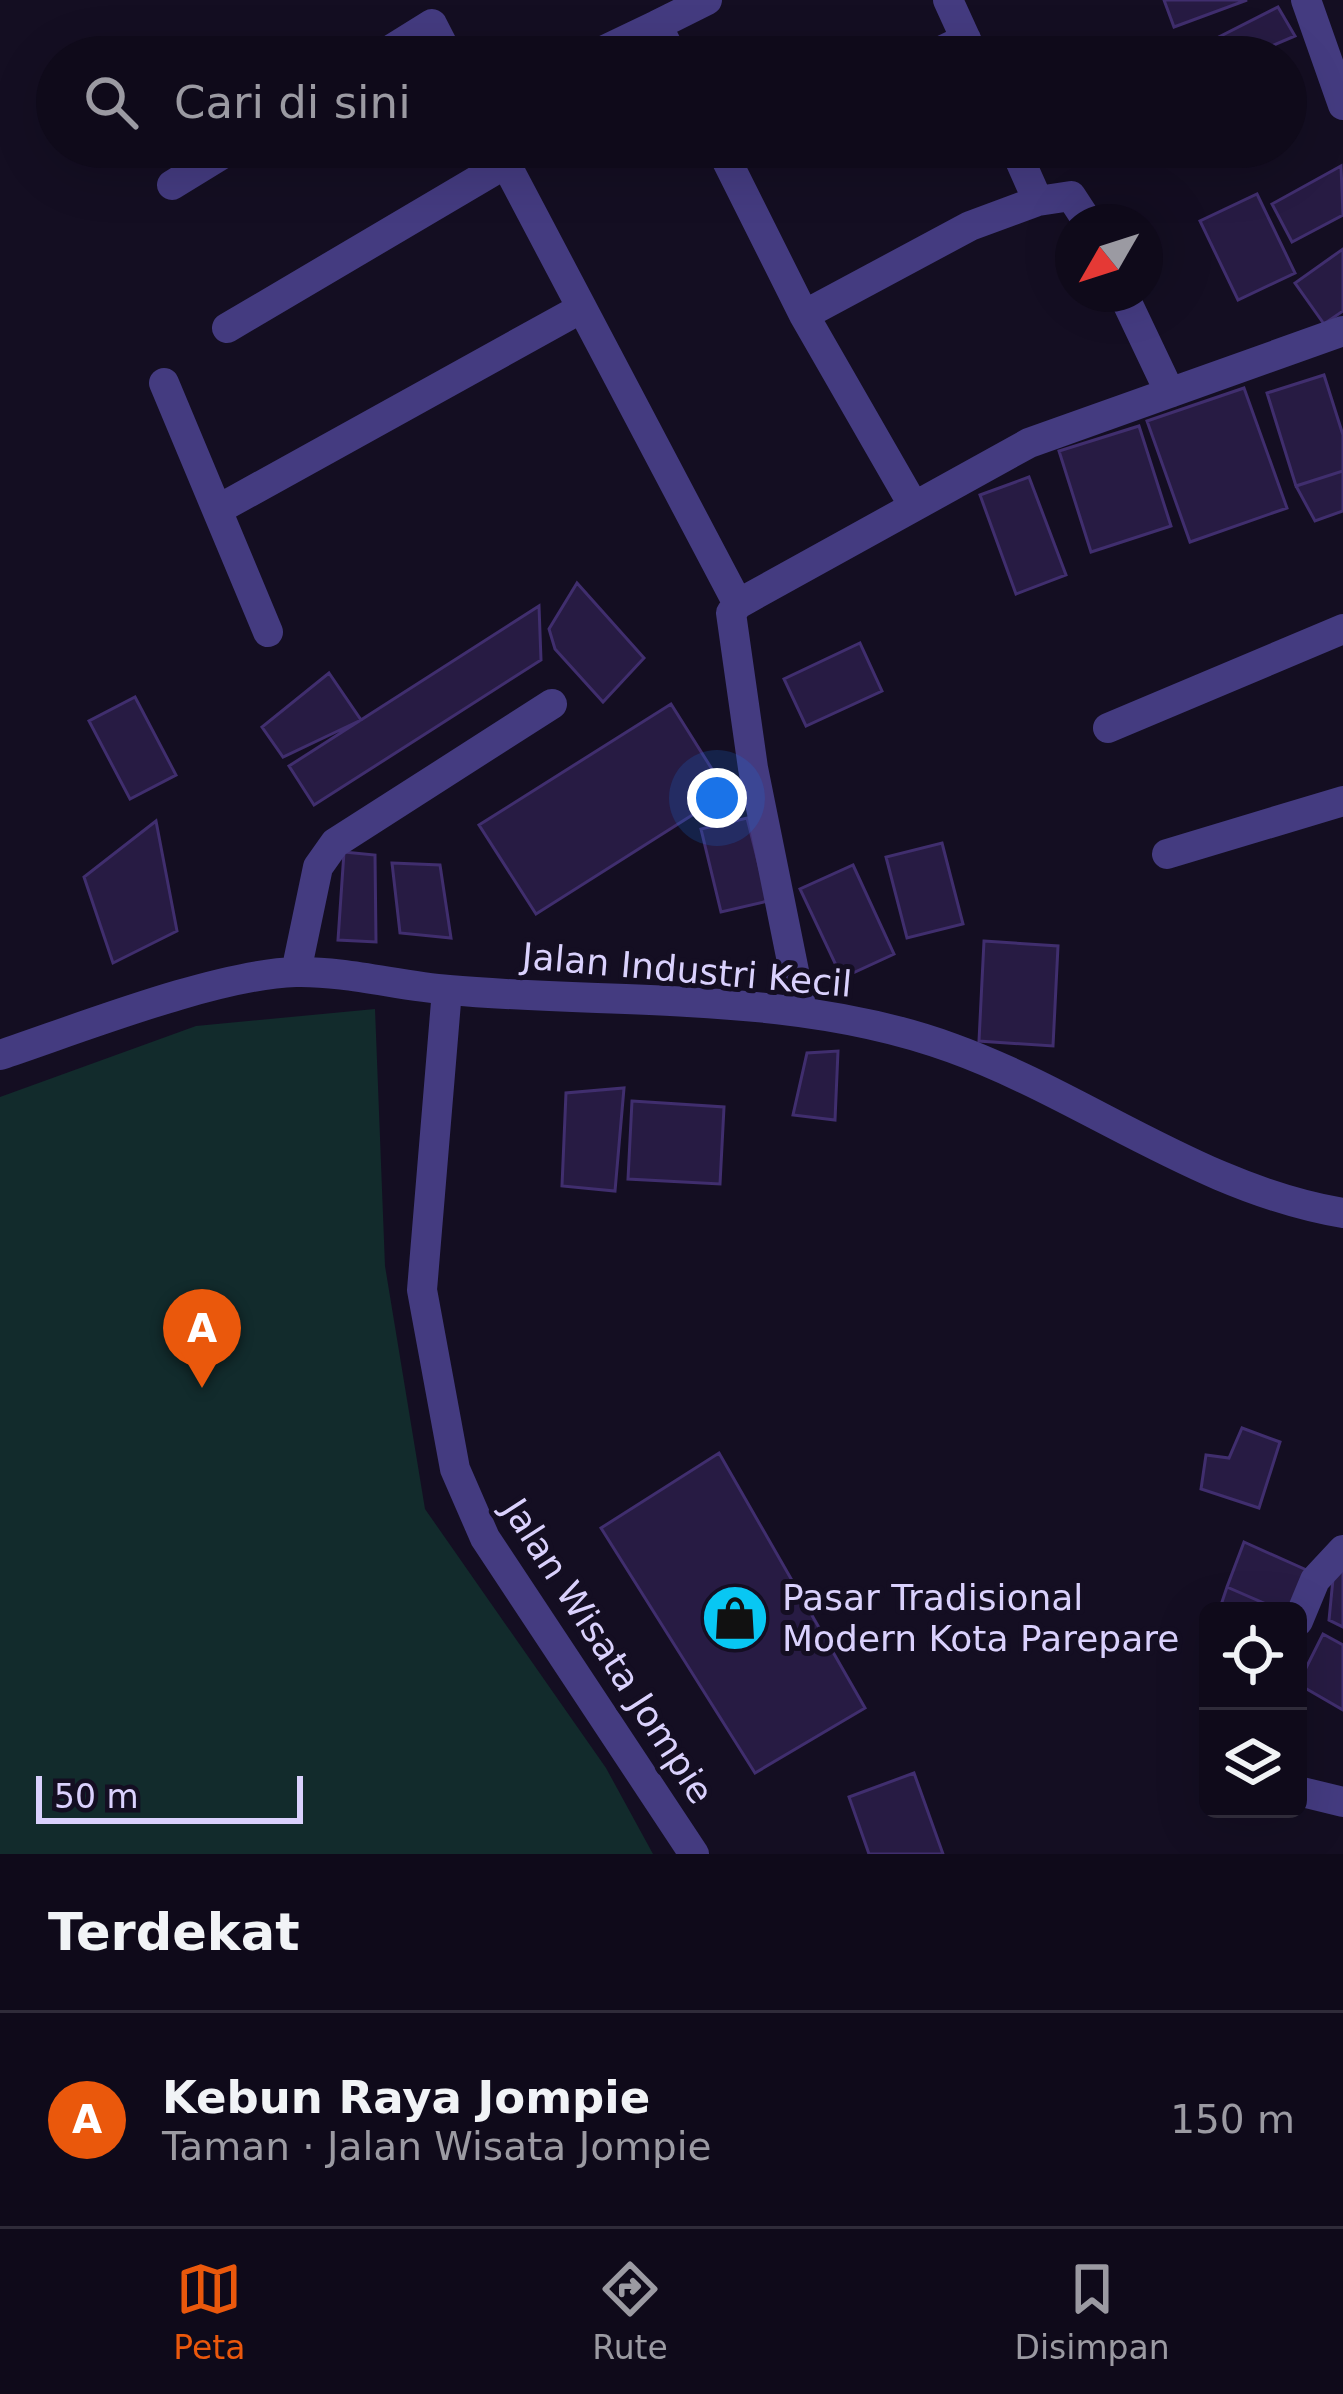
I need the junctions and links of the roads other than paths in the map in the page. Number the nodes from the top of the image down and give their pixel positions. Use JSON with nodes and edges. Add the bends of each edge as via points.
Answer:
{"nodes":[{"id":1,"x":706,"y":0,"type":"edge"},
{"id":2,"x":948,"y":0,"type":"edge"},
{"id":3,"x":1306,"y":0,"type":"edge"},
{"id":4,"x":657,"y":25,"type":"junction"},
{"id":5,"x":413,"y":36,"type":"edge"},
{"id":6,"x":438,"y":36,"type":"edge"},
{"id":7,"x":634,"y":36,"type":"edge"},
{"id":8,"x":663,"y":36,"type":"edge"},
{"id":9,"x":964,"y":36,"type":"edge"},
{"id":10,"x":1343,"y":105,"type":"edge"},
{"id":11,"x":200,"y":168,"type":"edge"},
{"id":12,"x":480,"y":168,"type":"edge"},
{"id":13,"x":508,"y":168,"type":"edge"},
{"id":14,"x":736,"y":168,"type":"edge"},
{"id":15,"x":1023,"y":168,"type":"edge"},
{"id":16,"x":172,"y":185,"type":"dead end"},
{"id":17,"x":1038,"y":202,"type":"junction"},
{"id":18,"x":1076,"y":204,"type":"edge"},
{"id":19,"x":582,"y":308,"type":"junction"},
{"id":20,"x":1132,"y":312,"type":"edge"},
{"id":21,"x":804,"y":315,"type":"junction"},
{"id":22,"x":227,"y":328,"type":"dead end"},
{"id":23,"x":1343,"y":331,"type":"edge"},
{"id":24,"x":164,"y":383,"type":"dead end"},
{"id":25,"x":1170,"y":393,"type":"junction"},
{"id":26,"x":912,"y":503,"type":"junction"},
{"id":27,"x":217,"y":510,"type":"junction"},
{"id":28,"x":738,"y":604,"type":"junction"},
{"id":29,"x":1343,"y":629,"type":"edge"},
{"id":30,"x":268,"y":632,"type":"dead end"},
{"id":31,"x":552,"y":704,"type":"dead end"},
{"id":32,"x":1108,"y":728,"type":"dead end"},
{"id":33,"x":1343,"y":801,"type":"edge"},
{"id":34,"x":1167,"y":854,"type":"dead end"},
{"id":35,"x":296,"y":972,"type":"junction"},
{"id":36,"x":448,"y":990,"type":"junction"},
{"id":37,"x":802,"y":1012,"type":"junction"},
{"id":38,"x":0,"y":1055,"type":"edge"},
{"id":39,"x":1343,"y":1213,"type":"edge"},
{"id":40,"x":1343,"y":1550,"type":"edge"},
{"id":41,"x":1306,"y":1602,"type":"edge"},
{"id":42,"x":1307,"y":1793,"type":"edge"},
{"id":43,"x":1343,"y":1802,"type":"edge"},
{"id":44,"x":694,"y":1854,"type":"edge"}],
"edges":[{"from":1,"to":4,"type":"street"},
{"from":2,"to":9,"type":"street"},
{"from":3,"to":10,"type":"street"},
{"from":4,"to":7,"type":"street"},
{"from":4,"to":8,"type":"street"},
{"from":5,"to":6,"type":"street","via":[[432,24]]},
{"from":11,"to":16,"type":"street"},
{"from":12,"to":22,"type":"street"},
{"from":13,"to":19,"type":"street"},
{"from":14,"to":21,"type":"street"},
{"from":15,"to":17,"type":"street"},
{"from":17,"to":18,"type":"street","via":[[1071,196]]},
{"from":17,"to":21,"type":"street","via":[[970,226]]},
{"from":19,"to":27,"type":"street"},
{"from":19,"to":28,"type":"street"},
{"from":20,"to":25,"type":"street"},
{"from":21,"to":26,"type":"street"},
{"from":23,"to":25,"type":"street"},
{"from":24,"to":27,"type":"street"},
{"from":25,"to":26,"type":"street","via":[[1029,443]]},
{"from":26,"to":28,"type":"street"},
{"from":27,"to":30,"type":"street"},
{"from":28,"to":37,"type":"street","via":[[731,613],[754,768]]},
{"from":29,"to":32,"type":"street"},
{"from":31,"to":35,"type":"street","via":[[335,844],[319,866]]},
{"from":33,"to":34,"type":"street"},
{"from":35,"to":36,"type":"street","name":"Jalan Industri Kecil"},
{"from":35,"to":38,"type":"street","name":"Jalan Industri Kecil","via":[[235,982]]},
{"from":36,"to":37,"type":"street","name":"Jalan Industri Kecil"},
{"from":36,"to":44,"type":"street","name":"Jalan Wisata Jompie","via":[[422,1290],[455,1469],[485,1538]]},
{"from":37,"to":39,"type":"street","name":"Jalan Industri Kecil","via":[[950,1047],[1197,1168]]},
{"from":40,"to":41,"type":"street"},
{"from":42,"to":43,"type":"street"}]}
